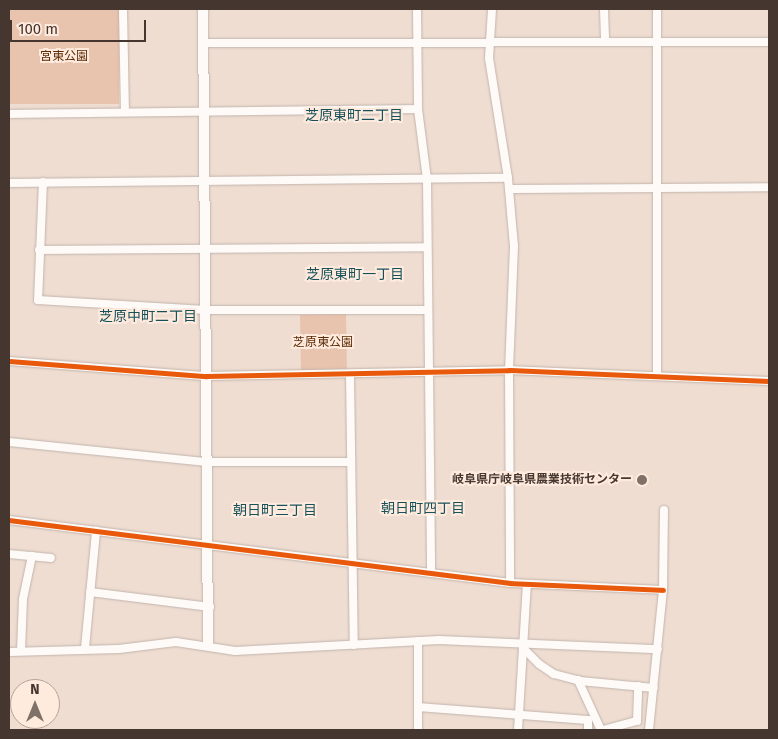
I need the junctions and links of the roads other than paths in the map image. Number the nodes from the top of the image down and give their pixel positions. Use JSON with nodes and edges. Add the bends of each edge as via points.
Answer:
{"nodes":[{"id":1,"x":123,"y":9,"type":"edge"},
{"id":2,"x":203,"y":9,"type":"edge"},
{"id":3,"x":416,"y":9,"type":"edge"},
{"id":4,"x":492,"y":9,"type":"edge"},
{"id":5,"x":604,"y":9,"type":"edge"},
{"id":6,"x":657,"y":9,"type":"edge"},
{"id":7,"x":490,"y":40,"type":"junction"},
{"id":8,"x":418,"y":41,"type":"junction"},
{"id":9,"x":605,"y":42,"type":"junction"},
{"id":10,"x":658,"y":42,"type":"junction"},
{"id":11,"x":769,"y":42,"type":"edge"},
{"id":12,"x":203,"y":43,"type":"junction"},
{"id":13,"x":418,"y":109,"type":"junction"},
{"id":14,"x":204,"y":111,"type":"junction"},
{"id":15,"x":124,"y":112,"type":"junction"},
{"id":16,"x":9,"y":114,"type":"edge"},
{"id":17,"x":508,"y":178,"type":"junction"},
{"id":18,"x":427,"y":179,"type":"junction"},
{"id":19,"x":205,"y":181,"type":"junction"},
{"id":20,"x":43,"y":182,"type":"junction"},
{"id":21,"x":9,"y":183,"type":"edge"},
{"id":22,"x":769,"y":187,"type":"edge"},
{"id":23,"x":509,"y":189,"type":"junction"},
{"id":24,"x":657,"y":189,"type":"junction"},
{"id":25,"x":427,"y":247,"type":"junction"},
{"id":26,"x":206,"y":248,"type":"junction"},
{"id":27,"x":39,"y":250,"type":"junction"},
{"id":28,"x":206,"y":310,"type":"junction"},
{"id":29,"x":428,"y":310,"type":"junction"},
{"id":30,"x":9,"y":361,"type":"edge"},
{"id":31,"x":509,"y":370,"type":"junction"},
{"id":32,"x":429,"y":373,"type":"junction"},
{"id":33,"x":657,"y":374,"type":"junction"},
{"id":34,"x":350,"y":375,"type":"junction"},
{"id":35,"x":206,"y":376,"type":"junction"},
{"id":36,"x":769,"y":380,"type":"edge"},
{"id":37,"x":9,"y":442,"type":"edge"},
{"id":38,"x":207,"y":462,"type":"junction"},
{"id":39,"x":351,"y":462,"type":"junction"},
{"id":40,"x":664,"y":510,"type":"dead end"},
{"id":41,"x":9,"y":520,"type":"edge"},
{"id":42,"x":96,"y":531,"type":"junction"},
{"id":43,"x":209,"y":545,"type":"junction"},
{"id":44,"x":9,"y":554,"type":"edge"},
{"id":45,"x":32,"y":556,"type":"junction"},
{"id":46,"x":51,"y":558,"type":"dead end"},
{"id":47,"x":352,"y":563,"type":"junction"},
{"id":48,"x":431,"y":573,"type":"junction"},
{"id":49,"x":510,"y":583,"type":"junction"},
{"id":50,"x":527,"y":584,"type":"junction"},
{"id":51,"x":663,"y":590,"type":"junction"},
{"id":52,"x":90,"y":592,"type":"junction"},
{"id":53,"x":210,"y":607,"type":"junction"},
{"id":54,"x":418,"y":641,"type":"junction"},
{"id":55,"x":208,"y":645,"type":"junction"},
{"id":56,"x":524,"y":645,"type":"junction"},
{"id":57,"x":354,"y":646,"type":"junction"},
{"id":58,"x":85,"y":648,"type":"junction"},
{"id":59,"x":658,"y":649,"type":"junction"},
{"id":60,"x":21,"y":651,"type":"junction"},
{"id":61,"x":9,"y":652,"type":"edge"},
{"id":62,"x":578,"y":680,"type":"junction"},
{"id":63,"x":638,"y":686,"type":"junction"},
{"id":64,"x":654,"y":688,"type":"junction"},
{"id":65,"x":418,"y":707,"type":"junction"},
{"id":66,"x":519,"y":713,"type":"junction"},
{"id":67,"x":418,"y":730,"type":"edge"},
{"id":68,"x":518,"y":730,"type":"edge"},
{"id":69,"x":588,"y":730,"type":"edge"},
{"id":70,"x":602,"y":730,"type":"edge"},
{"id":71,"x":649,"y":730,"type":"edge"}],
"edges":[{"from":1,"to":15,"type":"street"},
{"from":2,"to":12,"type":"street"},
{"from":3,"to":8,"type":"street"},
{"from":4,"to":7,"type":"street"},
{"from":5,"to":9,"type":"street"},
{"from":6,"to":10,"type":"street"},
{"from":7,"to":8,"type":"street"},
{"from":7,"to":9,"type":"street"},
{"from":7,"to":17,"type":"street","via":[[489,58]]},
{"from":8,"to":12,"type":"street"},
{"from":8,"to":13,"type":"street"},
{"from":9,"to":10,"type":"street"},
{"from":10,"to":11,"type":"street"},
{"from":10,"to":24,"type":"street"},
{"from":12,"to":14,"type":"street"},
{"from":13,"to":14,"type":"street"},
{"from":13,"to":18,"type":"street"},
{"from":14,"to":15,"type":"street"},
{"from":14,"to":19,"type":"street"},
{"from":15,"to":16,"type":"street"},
{"from":17,"to":18,"type":"street"},
{"from":17,"to":23,"type":"street"},
{"from":18,"to":19,"type":"street"},
{"from":18,"to":25,"type":"street"},
{"from":19,"to":20,"type":"street"},
{"from":19,"to":26,"type":"street"},
{"from":20,"to":21,"type":"street"},
{"from":20,"to":27,"type":"street"},
{"from":22,"to":24,"type":"street"},
{"from":23,"to":24,"type":"street"},
{"from":23,"to":31,"type":"street","via":[[514,246]]},
{"from":24,"to":33,"type":"street"},
{"from":25,"to":26,"type":"street"},
{"from":25,"to":29,"type":"street"},
{"from":26,"to":27,"type":"street"},
{"from":26,"to":28,"type":"street"},
{"from":27,"to":28,"type":"street","via":[[38,300]]},
{"from":28,"to":29,"type":"street"},
{"from":28,"to":35,"type":"street"},
{"from":29,"to":32,"type":"street"},
{"from":30,"to":35,"type":"street"},
{"from":31,"to":32,"type":"street"},
{"from":31,"to":33,"type":"street"},
{"from":31,"to":49,"type":"street"},
{"from":32,"to":34,"type":"street"},
{"from":32,"to":48,"type":"street"},
{"from":33,"to":36,"type":"street"},
{"from":34,"to":35,"type":"street"},
{"from":34,"to":39,"type":"street"},
{"from":35,"to":38,"type":"street"},
{"from":37,"to":38,"type":"street"},
{"from":38,"to":39,"type":"street"},
{"from":38,"to":43,"type":"street"},
{"from":39,"to":47,"type":"street"},
{"from":40,"to":51,"type":"street"},
{"from":41,"to":42,"type":"street"},
{"from":42,"to":43,"type":"street"},
{"from":42,"to":52,"type":"street"},
{"from":43,"to":47,"type":"street"},
{"from":43,"to":53,"type":"street"},
{"from":44,"to":45,"type":"street"},
{"from":45,"to":46,"type":"street"},
{"from":45,"to":60,"type":"street","via":[[23,599]]},
{"from":47,"to":48,"type":"street"},
{"from":47,"to":57,"type":"street"},
{"from":48,"to":49,"type":"street"},
{"from":49,"to":50,"type":"street"},
{"from":50,"to":51,"type":"street"},
{"from":50,"to":56,"type":"street"},
{"from":51,"to":59,"type":"street"},
{"from":52,"to":53,"type":"street"},
{"from":52,"to":58,"type":"street"},
{"from":53,"to":55,"type":"street"},
{"from":54,"to":56,"type":"street"},
{"from":54,"to":57,"type":"street"},
{"from":54,"to":65,"type":"street"},
{"from":55,"to":57,"type":"street","via":[[235,651]]},
{"from":55,"to":58,"type":"street","via":[[176,642],[119,649]]},
{"from":56,"to":59,"type":"street"},
{"from":56,"to":62,"type":"street","via":[[539,664],[554,674]]},
{"from":56,"to":66,"type":"street"},
{"from":58,"to":60,"type":"street"},
{"from":59,"to":64,"type":"street"},
{"from":60,"to":61,"type":"street"},
{"from":62,"to":63,"type":"street"},
{"from":62,"to":70,"type":"street"},
{"from":63,"to":64,"type":"street"},
{"from":63,"to":70,"type":"street","via":[[637,722]]},
{"from":64,"to":71,"type":"street"},
{"from":65,"to":66,"type":"street"},
{"from":65,"to":67,"type":"street"},
{"from":66,"to":68,"type":"street"},
{"from":66,"to":69,"type":"street","via":[[588,720]]}]}
